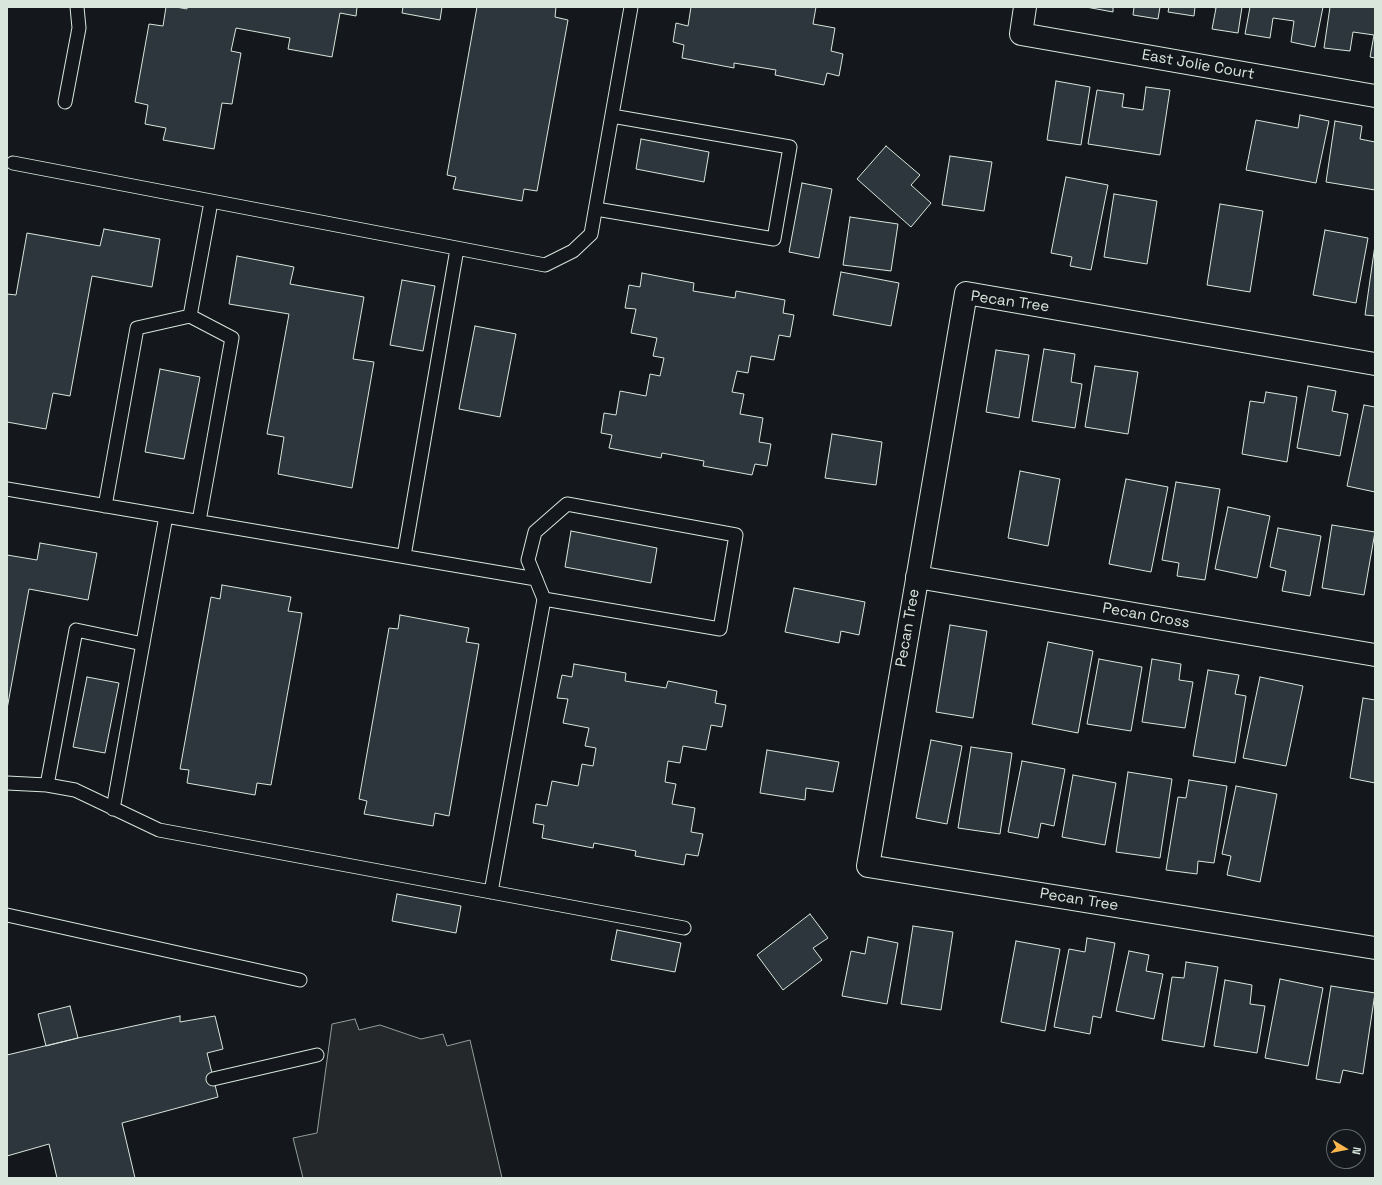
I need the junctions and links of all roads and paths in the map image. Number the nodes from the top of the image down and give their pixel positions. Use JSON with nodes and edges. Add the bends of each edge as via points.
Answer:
{"nodes":[{"id":1,"x":77,"y":7,"type":"edge"},
{"id":2,"x":631,"y":7,"type":"edge"},
{"id":3,"x":1025,"y":7,"type":"edge"},
{"id":4,"x":1375,"y":96,"type":"edge"},
{"id":5,"x":65,"y":102,"type":"dead end"},
{"id":6,"x":612,"y":116,"type":"junction"},
{"id":7,"x":13,"y":163,"type":"dead end"},
{"id":8,"x":211,"y":202,"type":"junction"},
{"id":9,"x":596,"y":208,"type":"junction"},
{"id":10,"x":457,"y":248,"type":"junction"},
{"id":11,"x":190,"y":316,"type":"junction"},
{"id":12,"x":1375,"y":364,"type":"edge"},
{"id":13,"x":7,"y":489,"type":"edge"},
{"id":14,"x":105,"y":506,"type":"junction"},
{"id":15,"x":166,"y":516,"type":"junction"},
{"id":16,"x":199,"y":521,"type":"junction"},
{"id":17,"x":404,"y":556,"type":"junction"},
{"id":18,"x":917,"y":577,"type":"junction"},
{"id":19,"x":536,"y":579,"type":"junction"},
{"id":20,"x":544,"y":598,"type":"junction"},
{"id":21,"x":143,"y":644,"type":"junction"},
{"id":22,"x":1375,"y":654,"type":"edge"},
{"id":23,"x":7,"y":782,"type":"edge"},
{"id":24,"x":47,"y":785,"type":"junction"},
{"id":25,"x":113,"y":809,"type":"junction"},
{"id":26,"x":491,"y":892,"type":"junction"},
{"id":27,"x":7,"y":915,"type":"edge"},
{"id":28,"x":684,"y":928,"type":"dead end"},
{"id":29,"x":1375,"y":948,"type":"edge"},
{"id":30,"x":300,"y":980,"type":"dead end"},
{"id":31,"x":316,"y":1055,"type":"dead end"},
{"id":32,"x":213,"y":1079,"type":"dead end"}],
"edges":[{"from":1,"to":5,"type":"lane","via":[[79,28]]},
{"from":2,"to":6,"type":"lane"},
{"from":3,"to":4,"type":"street","name":"East Jolie Court","via":[[1021,34]]},
{"from":6,"to":9,"type":"lane"},
{"from":6,"to":9,"type":"lane","via":[[790,147],[774,240]]},
{"from":7,"to":8,"type":"lane"},
{"from":8,"to":10,"type":"lane"},
{"from":8,"to":11,"type":"lane"},
{"from":9,"to":10,"type":"lane","via":[[591,234],[573,252],[545,265]]},
{"from":10,"to":17,"type":"lane"},
{"from":11,"to":14,"type":"lane","via":[[137,328]]},
{"from":11,"to":16,"type":"lane","via":[[232,338]]},
{"from":12,"to":18,"type":"street","name":"Pecan Tree","via":[[966,293]]},
{"from":13,"to":14,"type":"lane"},
{"from":14,"to":15,"type":"lane"},
{"from":15,"to":16,"type":"lane"},
{"from":15,"to":21,"type":"lane"},
{"from":16,"to":17,"type":"lane"},
{"from":17,"to":19,"type":"lane"},
{"from":18,"to":22,"type":"street","name":"Pecan Cross"},
{"from":18,"to":29,"type":"street","name":"Pecan Tree","via":[[868,866]]},
{"from":19,"to":20,"type":"lane"},
{"from":19,"to":20,"type":"lane","via":[[528,560],[535,532],[567,504],[736,535],[720,629]]},
{"from":20,"to":26,"type":"lane"},
{"from":21,"to":24,"type":"lane","via":[[76,630]]},
{"from":21,"to":25,"type":"lane"},
{"from":23,"to":24,"type":"lane"},
{"from":24,"to":25,"type":"lane","via":[[75,790]]},
{"from":25,"to":26,"type":"lane","via":[[159,830]]},
{"from":26,"to":28,"type":"lane"},
{"from":27,"to":30,"type":"lane"},
{"from":31,"to":32,"type":"lane"}]}
